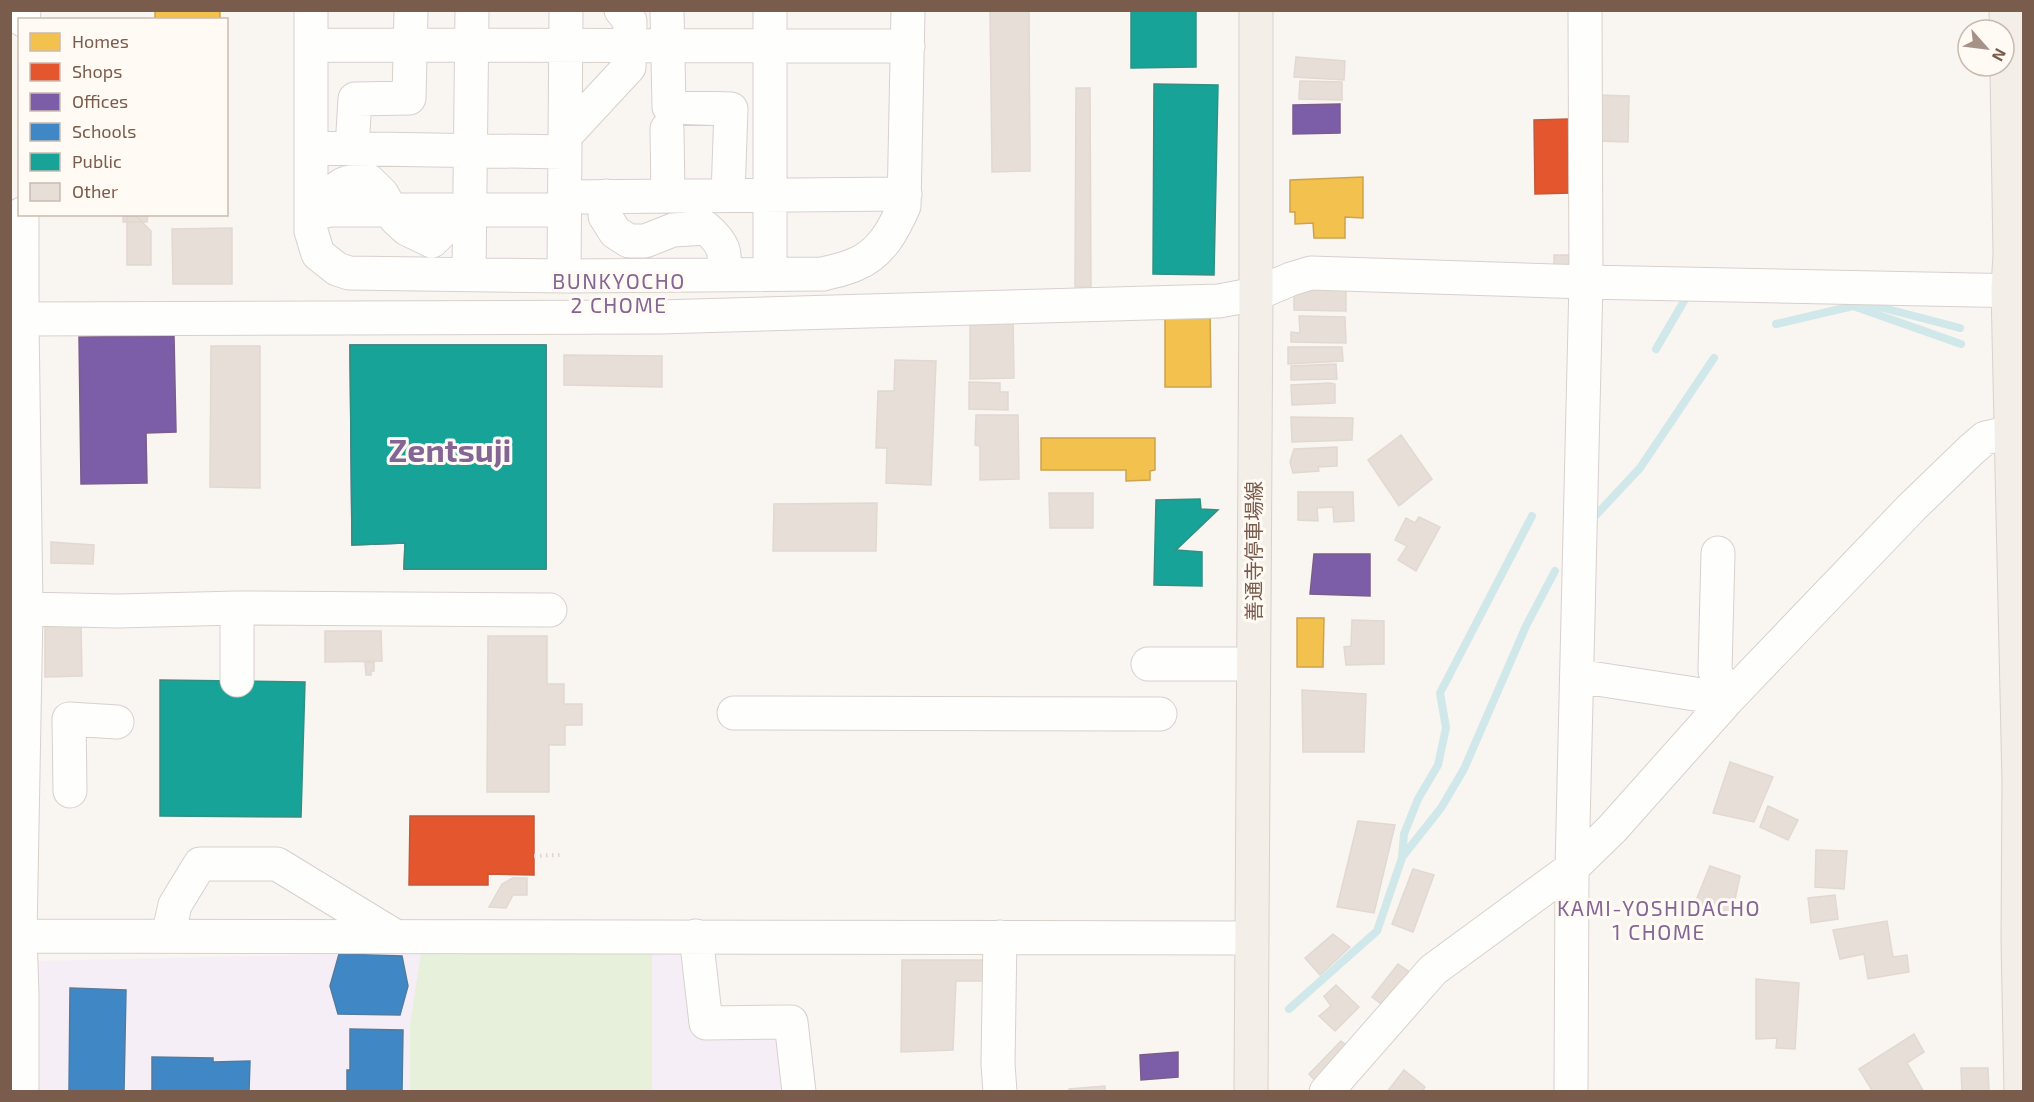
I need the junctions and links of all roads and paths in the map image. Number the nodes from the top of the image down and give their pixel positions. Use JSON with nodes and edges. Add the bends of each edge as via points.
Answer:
{"nodes":[{"id":1,"x":311,"y":10,"type":"edge"},
{"id":2,"x":411,"y":10,"type":"edge"},
{"id":3,"x":472,"y":10,"type":"edge"},
{"id":4,"x":566,"y":10,"type":"edge"},
{"id":5,"x":621,"y":10,"type":"edge"},
{"id":6,"x":667,"y":10,"type":"edge"},
{"id":7,"x":770,"y":10,"type":"edge"},
{"id":8,"x":908,"y":10,"type":"edge"},
{"id":9,"x":1256,"y":10,"type":"edge"},
{"id":10,"x":1585,"y":10,"type":"edge"},
{"id":11,"x":2006,"y":10,"type":"edge"},
{"id":12,"x":310,"y":45,"type":"junction"},
{"id":13,"x":668,"y":45,"type":"junction"},
{"id":14,"x":769,"y":45,"type":"junction"},
{"id":15,"x":410,"y":46,"type":"junction"},
{"id":16,"x":472,"y":46,"type":"junction"},
{"id":17,"x":566,"y":46,"type":"junction"},
{"id":18,"x":630,"y":46,"type":"junction"},
{"id":19,"x":908,"y":46,"type":"junction"},
{"id":20,"x":667,"y":129,"type":"dead end"},
{"id":21,"x":565,"y":144,"type":"junction"},
{"id":22,"x":311,"y":148,"type":"junction"},
{"id":23,"x":352,"y":148,"type":"junction"},
{"id":24,"x":471,"y":150,"type":"junction"},
{"id":25,"x":2016,"y":152,"type":"edge"},
{"id":26,"x":905,"y":194,"type":"junction"},
{"id":27,"x":728,"y":195,"type":"junction"},
{"id":28,"x":770,"y":195,"type":"junction"},
{"id":29,"x":606,"y":196,"type":"junction"},
{"id":30,"x":668,"y":196,"type":"junction"},
{"id":31,"x":564,"y":203,"type":"junction"},
{"id":32,"x":319,"y":210,"type":"junction"},
{"id":33,"x":461,"y":210,"type":"junction"},
{"id":34,"x":22,"y":216,"type":"edge"},
{"id":35,"x":770,"y":273,"type":"junction"},
{"id":36,"x":469,"y":274,"type":"junction"},
{"id":37,"x":724,"y":274,"type":"junction"},
{"id":38,"x":564,"y":276,"type":"junction"},
{"id":39,"x":1586,"y":282,"type":"junction"},
{"id":40,"x":2016,"y":290,"type":"edge"},
{"id":41,"x":1256,"y":294,"type":"junction"},
{"id":42,"x":18,"y":314,"type":"edge"},
{"id":43,"x":2011,"y":432,"type":"junction"},
{"id":44,"x":17,"y":490,"type":"edge"},
{"id":45,"x":1718,"y":553,"type":"dead end"},
{"id":46,"x":20,"y":601,"type":"edge"},
{"id":47,"x":237,"y":608,"type":"junction"},
{"id":48,"x":550,"y":610,"type":"dead end"},
{"id":49,"x":1148,"y":664,"type":"dead end"},
{"id":50,"x":1253,"y":664,"type":"junction"},
{"id":51,"x":1576,"y":676,"type":"junction"},
{"id":52,"x":237,"y":680,"type":"dead end"},
{"id":53,"x":1728,"y":699,"type":"junction"},
{"id":54,"x":734,"y":713,"type":"dead end"},
{"id":55,"x":1160,"y":714,"type":"dead end"},
{"id":56,"x":117,"y":722,"type":"dead end"},
{"id":57,"x":2021,"y":783,"type":"edge"},
{"id":58,"x":70,"y":790,"type":"dead end"},
{"id":59,"x":541,"y":850,"type":"dead end"},
{"id":60,"x":560,"y":855,"type":"dead end"},
{"id":61,"x":534,"y":856,"type":"dead end"},
{"id":62,"x":541,"y":856,"type":"junction"},
{"id":63,"x":1572,"y":868,"type":"junction"},
{"id":64,"x":168,"y":936,"type":"junction"},
{"id":65,"x":395,"y":936,"type":"junction"},
{"id":66,"x":696,"y":936,"type":"junction"},
{"id":67,"x":1000,"y":937,"type":"junction"},
{"id":68,"x":1251,"y":938,"type":"junction"},
{"id":69,"x":17,"y":941,"type":"edge"},
{"id":70,"x":22,"y":1092,"type":"edge"},
{"id":71,"x":799,"y":1092,"type":"edge"},
{"id":72,"x":1000,"y":1092,"type":"edge"},
{"id":73,"x":1251,"y":1092,"type":"edge"},
{"id":74,"x":1326,"y":1092,"type":"edge"},
{"id":75,"x":1571,"y":1092,"type":"edge"},
{"id":76,"x":2021,"y":1092,"type":"edge"}],
"edges":[{"from":1,"to":12,"type":"street"},
{"from":2,"to":15,"type":"street"},
{"from":3,"to":16,"type":"street"},
{"from":4,"to":17,"type":"street"},
{"from":5,"to":18,"type":"street","via":[[630,21]]},
{"from":6,"to":13,"type":"street"},
{"from":7,"to":14,"type":"street"},
{"from":8,"to":19,"type":"street"},
{"from":9,"to":41,"type":"main road","name":"善通寺停車場線"},
{"from":10,"to":39,"type":"street"},
{"from":11,"to":25,"type":"main road"},
{"from":12,"to":15,"type":"street"},
{"from":12,"to":22,"type":"street"},
{"from":13,"to":14,"type":"street"},
{"from":13,"to":18,"type":"street"},
{"from":13,"to":27,"type":"street","via":[[669,107],[731,109]]},
{"from":14,"to":19,"type":"street"},
{"from":14,"to":28,"type":"street"},
{"from":15,"to":16,"type":"street"},
{"from":15,"to":23,"type":"street","via":[[409,98],[355,99]]},
{"from":16,"to":17,"type":"street"},
{"from":16,"to":24,"type":"street"},
{"from":17,"to":18,"type":"street"},
{"from":17,"to":21,"type":"street"},
{"from":18,"to":21,"type":"street","via":[[629,67]]},
{"from":19,"to":26,"type":"street"},
{"from":20,"to":30,"type":"street"},
{"from":21,"to":24,"type":"street"},
{"from":21,"to":31,"type":"street"},
{"from":22,"to":23,"type":"street"},
{"from":22,"to":32,"type":"street"},
{"from":23,"to":24,"type":"street"},
{"from":24,"to":33,"type":"street"},
{"from":25,"to":40,"type":"main road","via":[[2010,254]]},
{"from":26,"to":28,"type":"street"},
{"from":26,"to":35,"type":"street","via":[[894,230],[858,264],[823,274]]},
{"from":27,"to":28,"type":"street"},
{"from":27,"to":30,"type":"street"},
{"from":28,"to":35,"type":"street"},
{"from":29,"to":30,"type":"street"},
{"from":29,"to":31,"type":"street"},
{"from":29,"to":37,"type":"street","via":[[605,216],[615,232],[629,241],[673,230],[706,228],[726,254]]},
{"from":31,"to":33,"type":"street"},
{"from":31,"to":38,"type":"street"},
{"from":32,"to":33,"type":"street"},
{"from":32,"to":36,"type":"street","via":[[311,231],[318,254],[337,269],[349,273]]},
{"from":33,"to":36,"type":"street"},
{"from":34,"to":42,"type":"street"},
{"from":35,"to":37,"type":"street"},
{"from":36,"to":38,"type":"street"},
{"from":37,"to":38,"type":"street"},
{"from":39,"to":40,"type":"street"},
{"from":39,"to":41,"type":"street","via":[[1311,273]]},
{"from":39,"to":51,"type":"street"},
{"from":40,"to":43,"type":"main road"},
{"from":41,"to":42,"type":"street","via":[[1219,301],[659,317]]},
{"from":41,"to":50,"type":"main road","name":"善通寺停車場線"},
{"from":42,"to":44,"type":"street"},
{"from":43,"to":53,"type":"street","via":[[1985,438],[1971,450]]},
{"from":43,"to":57,"type":"main road"},
{"from":44,"to":46,"type":"street"},
{"from":45,"to":53,"type":"street","via":[[1715,671]]},
{"from":46,"to":47,"type":"street","via":[[118,610]]},
{"from":46,"to":69,"type":"street"},
{"from":47,"to":48,"type":"street","via":[[461,620]]},
{"from":47,"to":52,"type":"street"},
{"from":49,"to":50,"type":"street"},
{"from":50,"to":68,"type":"main road","name":"善通寺停車場線"},
{"from":51,"to":53,"type":"street"},
{"from":51,"to":63,"type":"street"},
{"from":53,"to":63,"type":"street"},
{"from":54,"to":55,"type":"street"},
{"from":56,"to":58,"type":"street","via":[[69,719]]},
{"from":57,"to":76,"type":"main road"},
{"from":59,"to":62,"type":"path"},
{"from":60,"to":62,"type":"path"},
{"from":61,"to":62,"type":"path"},
{"from":63,"to":74,"type":"street","via":[[1433,970]]},
{"from":63,"to":75,"type":"street"},
{"from":64,"to":65,"type":"street"},
{"from":64,"to":65,"type":"street","via":[[175,905],[200,864],[277,864]]},
{"from":64,"to":69,"type":"street"},
{"from":65,"to":66,"type":"street","via":[[587,925]]},
{"from":66,"to":67,"type":"street"},
{"from":66,"to":71,"type":"street","via":[[706,1023],[791,1022]]},
{"from":67,"to":68,"type":"street"},
{"from":67,"to":72,"type":"street"},
{"from":68,"to":73,"type":"main road","name":"善通寺停車場線"},
{"from":69,"to":70,"type":"street","via":[[22,994]]}]}
